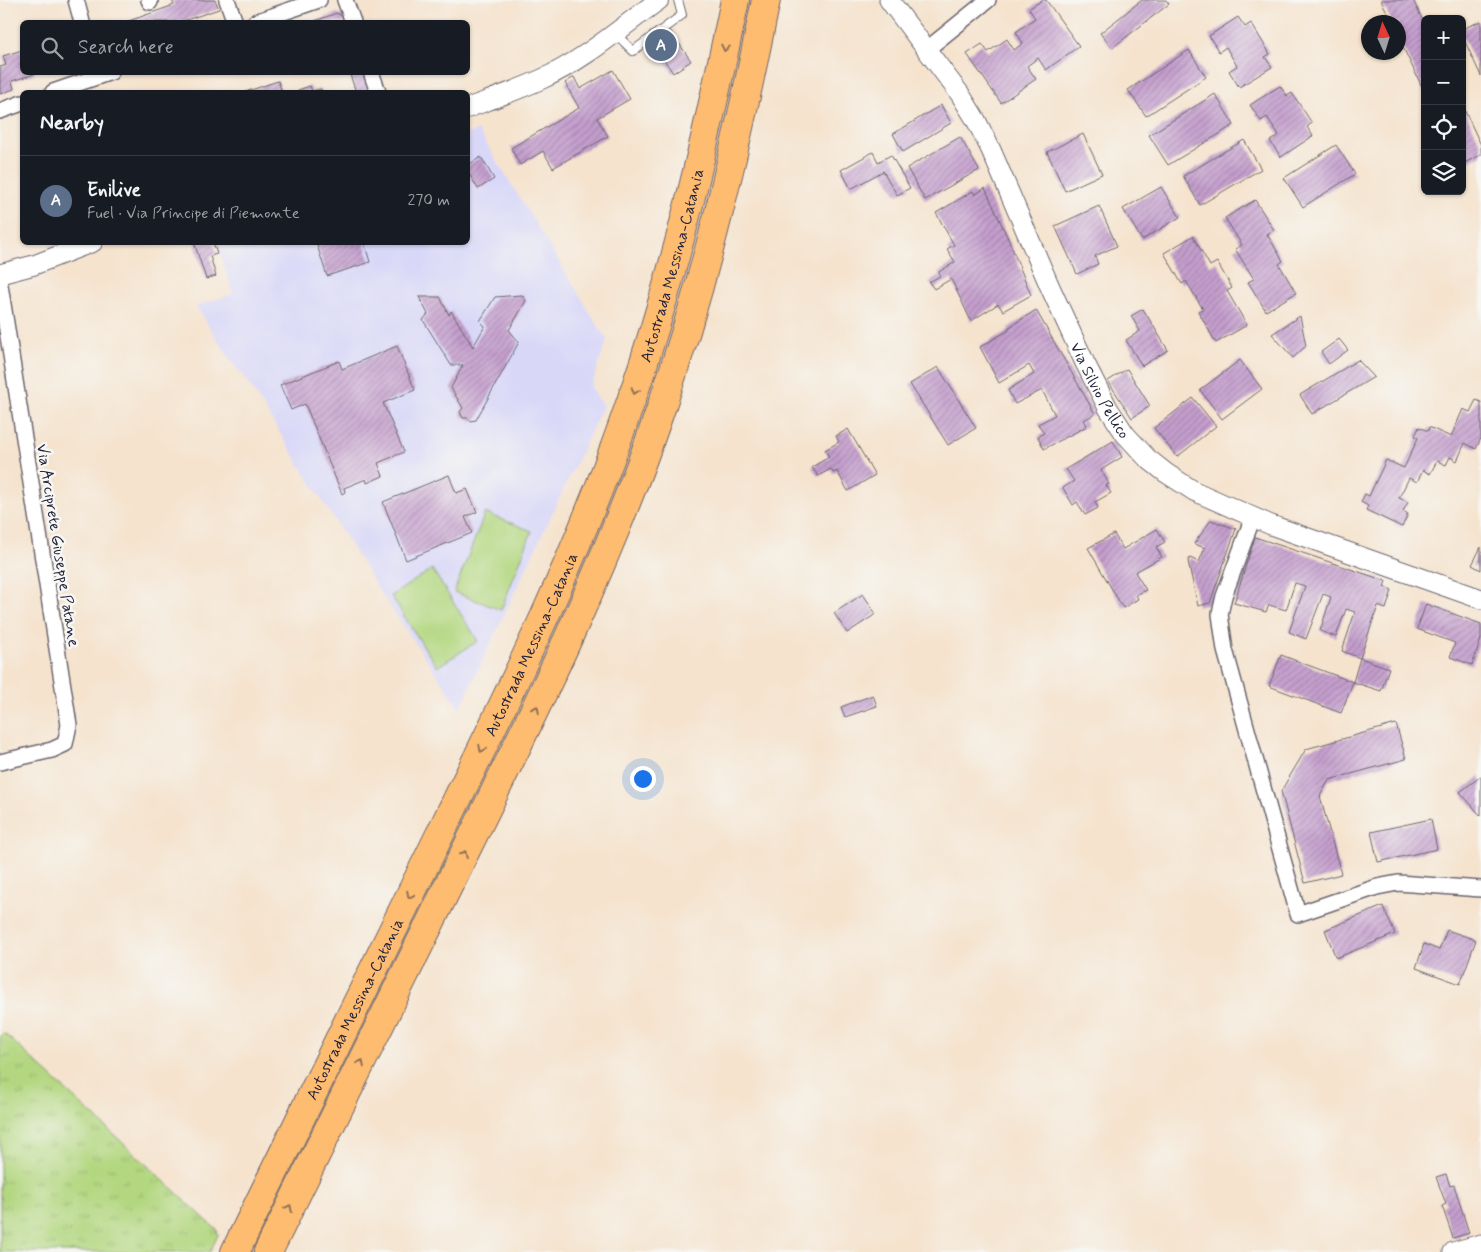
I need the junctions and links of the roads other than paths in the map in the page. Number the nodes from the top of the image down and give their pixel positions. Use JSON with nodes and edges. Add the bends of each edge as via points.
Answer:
{"nodes":[{"id":1,"x":76,"y":0,"type":"edge"},
{"id":2,"x":227,"y":0,"type":"edge"},
{"id":3,"x":319,"y":0,"type":"edge"},
{"id":4,"x":345,"y":0,"type":"edge"},
{"id":5,"x":659,"y":0,"type":"edge"},
{"id":6,"x":678,"y":0,"type":"edge"},
{"id":7,"x":735,"y":0,"type":"edge"},
{"id":8,"x":766,"y":0,"type":"edge"},
{"id":9,"x":890,"y":0,"type":"edge"},
{"id":10,"x":988,"y":0,"type":"edge"},
{"id":11,"x":81,"y":20,"type":"edge"},
{"id":12,"x":235,"y":20,"type":"edge"},
{"id":13,"x":261,"y":20,"type":"edge"},
{"id":14,"x":352,"y":20,"type":"edge"},
{"id":15,"x":614,"y":32,"type":"junction"},
{"id":16,"x":926,"y":50,"type":"junction"},
{"id":17,"x":99,"y":75,"type":"edge"},
{"id":18,"x":371,"y":75,"type":"edge"},
{"id":19,"x":58,"y":90,"type":"edge"},
{"id":20,"x":377,"y":90,"type":"edge"},
{"id":21,"x":20,"y":104,"type":"edge"},
{"id":22,"x":470,"y":107,"type":"edge"},
{"id":23,"x":0,"y":111,"type":"edge"},
{"id":24,"x":85,"y":245,"type":"edge"},
{"id":25,"x":0,"y":274,"type":"edge"},
{"id":26,"x":0,"y":284,"type":"edge"},
{"id":27,"x":1253,"y":517,"type":"junction"},
{"id":28,"x":1481,"y":599,"type":"edge"},
{"id":29,"x":0,"y":762,"type":"edge"},
{"id":30,"x":1481,"y":889,"type":"edge"},
{"id":31,"x":1481,"y":1244,"type":"edge"},
{"id":32,"x":235,"y":1252,"type":"edge"},
{"id":33,"x":268,"y":1252,"type":"edge"},
{"id":34,"x":1453,"y":1252,"type":"edge"}],
"edges":[{"from":1,"to":11,"type":"street"},
{"from":2,"to":12,"type":"street"},
{"from":3,"to":13,"type":"street"},
{"from":4,"to":14,"type":"street"},
{"from":5,"to":15,"type":"street"},
{"from":6,"to":15,"type":"lane","via":[[682,15],[633,51]]},
{"from":7,"to":32,"type":"highway","name":"Autostrada Messina-Catania","one_way":true,"via":[[685,225],[631,404],[598,492],[519,674]]},
{"from":33,"to":8,"type":"highway","name":"Autostrada Messina-Catania","one_way":true,"via":[[547,687],[593,583],[659,415],[714,235]]},
{"from":9,"to":16,"type":"street","name":"Via Silvio Pellico"},
{"from":10,"to":16,"type":"street"},
{"from":15,"to":22,"type":"street","via":[[543,79]]},
{"from":16,"to":27,"type":"street","name":"Via Silvio Pellico","via":[[976,120],[1085,362],[1108,408],[1126,434],[1147,458],[1166,473],[1194,491]]},
{"from":17,"to":19,"type":"street"},
{"from":18,"to":20,"type":"street"},
{"from":21,"to":23,"type":"street"},
{"from":24,"to":25,"type":"street"},
{"from":26,"to":29,"type":"street","name":"Via Arciprete Giuseppe Patane","via":[[69,725],[65,744]]},
{"from":27,"to":28,"type":"street","name":"Via Silvio Pellico"},
{"from":27,"to":30,"type":"street","via":[[1220,614],[1225,650],[1298,914],[1398,882]]},
{"from":31,"to":34,"type":"street"}]}
